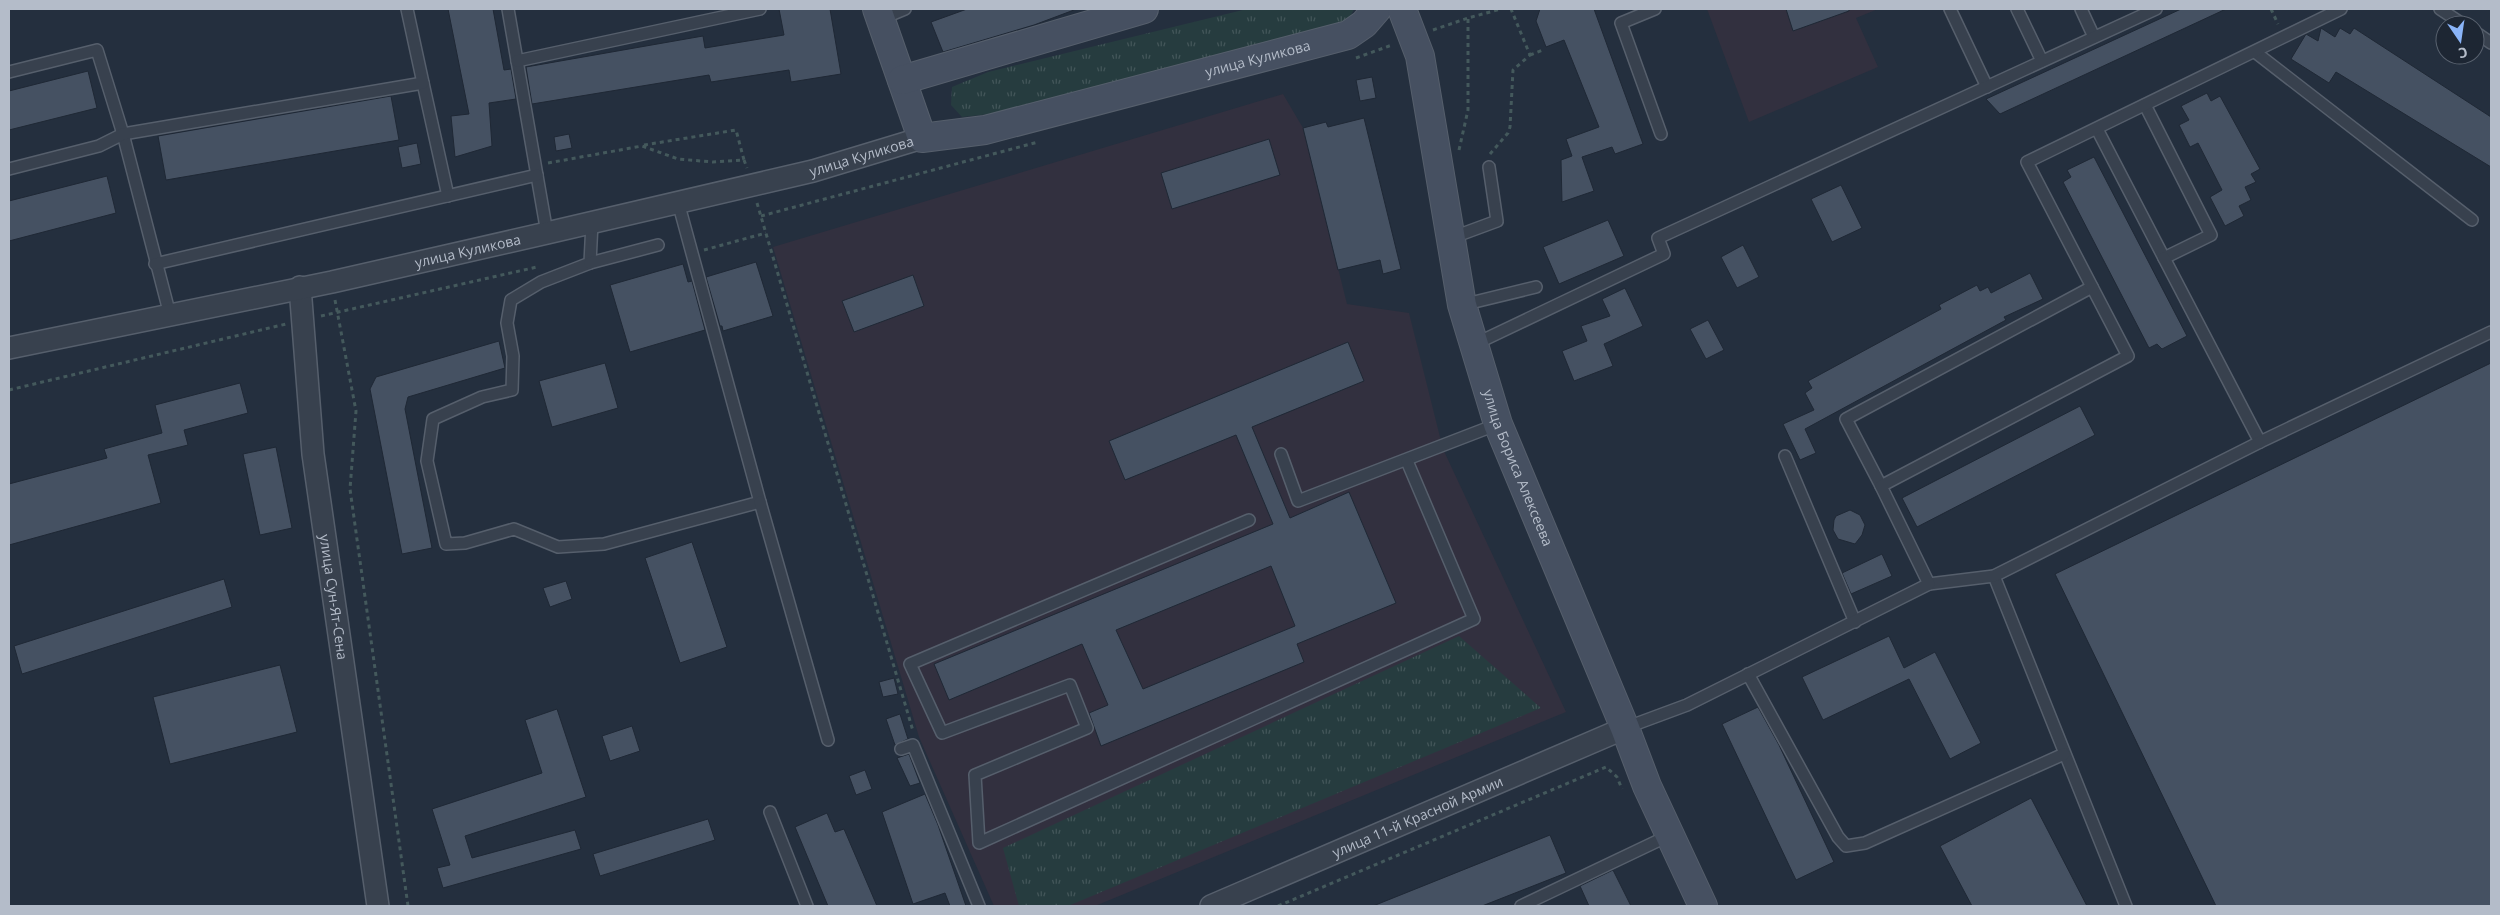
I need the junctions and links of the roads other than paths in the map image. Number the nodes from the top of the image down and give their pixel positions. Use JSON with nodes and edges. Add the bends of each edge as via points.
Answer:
{"nodes":[{"id":1,"x":407,"y":9,"type":"edge"},
{"id":2,"x":508,"y":9,"type":"edge"},
{"id":3,"x":760,"y":9,"type":"edge"},
{"id":4,"x":1144,"y":9,"type":"edge"},
{"id":5,"x":1377,"y":9,"type":"edge"},
{"id":6,"x":1402,"y":9,"type":"edge"},
{"id":7,"x":1654,"y":9,"type":"edge"},
{"id":8,"x":1950,"y":9,"type":"edge"},
{"id":9,"x":2017,"y":9,"type":"edge"},
{"id":10,"x":2081,"y":9,"type":"edge"},
{"id":11,"x":2341,"y":9,"type":"edge"},
{"id":12,"x":2152,"y":10,"type":"edge"},
{"id":13,"x":888,"y":12,"type":"edge"},
{"id":14,"x":2094,"y":37,"type":"junction"},
{"id":15,"x":2255,"y":52,"type":"junction"},
{"id":16,"x":517,"y":61,"type":"junction"},
{"id":17,"x":2042,"y":61,"type":"junction"},
{"id":18,"x":9,"y":72,"type":"edge"},
{"id":19,"x":902,"y":80,"type":"junction"},
{"id":20,"x":423,"y":83,"type":"junction"},
{"id":21,"x":1987,"y":87,"type":"junction"},
{"id":22,"x":2145,"y":106,"type":"junction"},
{"id":23,"x":2097,"y":129,"type":"junction"},
{"id":24,"x":123,"y":134,"type":"junction"},
{"id":25,"x":1661,"y":134,"type":"dead end"},
{"id":26,"x":922,"y":138,"type":"junction"},
{"id":27,"x":1489,"y":167,"type":"road end"},
{"id":28,"x":9,"y":169,"type":"edge"},
{"id":29,"x":536,"y":170,"type":"junction"},
{"id":30,"x":448,"y":196,"type":"junction"},
{"id":31,"x":678,"y":202,"type":"junction"},
{"id":32,"x":2472,"y":220,"type":"dead end"},
{"id":33,"x":592,"y":223,"type":"junction"},
{"id":34,"x":547,"y":233,"type":"junction"},
{"id":35,"x":1450,"y":238,"type":"junction"},
{"id":36,"x":658,"y":246,"type":"dead end"},
{"id":37,"x":2164,"y":258,"type":"junction"},
{"id":38,"x":590,"y":263,"type":"junction"},
{"id":39,"x":156,"y":264,"type":"junction"},
{"id":40,"x":300,"y":287,"type":"junction"},
{"id":41,"x":1536,"y":287,"type":"dead end"},
{"id":42,"x":2092,"y":287,"type":"junction"},
{"id":43,"x":1462,"y":305,"type":"junction"},
{"id":44,"x":170,"y":314,"type":"junction"},
{"id":45,"x":2491,"y":332,"type":"edge"},
{"id":46,"x":1473,"y":345,"type":"junction"},
{"id":47,"x":9,"y":348,"type":"edge"},
{"id":48,"x":1498,"y":424,"type":"junction"},
{"id":49,"x":2260,"y":442,"type":"junction"},
{"id":50,"x":1281,"y":454,"type":"dead end"},
{"id":51,"x":1785,"y":456,"type":"dead end"},
{"id":52,"x":1407,"y":460,"type":"junction"},
{"id":53,"x":1881,"y":486,"type":"junction"},
{"id":54,"x":760,"y":502,"type":"junction"},
{"id":55,"x":1249,"y":520,"type":"dead end"},
{"id":56,"x":1994,"y":576,"type":"junction"},
{"id":57,"x":1929,"y":584,"type":"junction"},
{"id":58,"x":1855,"y":622,"type":"junction"},
{"id":59,"x":1748,"y":674,"type":"junction"},
{"id":60,"x":1625,"y":728,"type":"junction"},
{"id":61,"x":828,"y":740,"type":"dead end"},
{"id":62,"x":901,"y":749,"type":"dead end"},
{"id":63,"x":2064,"y":754,"type":"junction"},
{"id":64,"x":770,"y":812,"type":"dead end"},
{"id":65,"x":1670,"y":835,"type":"junction"},
{"id":66,"x":1245,"y":900,"type":"edge"},
{"id":67,"x":1539,"y":903,"type":"edge"},
{"id":68,"x":378,"y":906,"type":"edge"},
{"id":69,"x":807,"y":906,"type":"edge"},
{"id":70,"x":979,"y":906,"type":"edge"},
{"id":71,"x":1211,"y":906,"type":"edge"},
{"id":72,"x":1521,"y":906,"type":"edge"},
{"id":73,"x":1703,"y":906,"type":"edge"},
{"id":74,"x":2126,"y":906,"type":"edge"}],
"edges":[{"from":1,"to":20,"type":"lane"},
{"from":2,"to":16,"type":"lane"},
{"from":3,"to":16,"type":"lane"},
{"from":4,"to":19,"type":"main road"},
{"from":5,"to":26,"type":"main road","name":"улица Куликова","via":[[1348,35],[986,130]]},
{"from":6,"to":35,"type":"main road","name":"улица Бориса Алексеева","via":[[1420,56]]},
{"from":7,"to":25,"type":"lane","via":[[1621,23]]},
{"from":8,"to":21,"type":"lane"},
{"from":9,"to":17,"type":"lane"},
{"from":10,"to":14,"type":"lane"},
{"from":11,"to":15,"type":"lane"},
{"from":12,"to":14,"type":"lane"},
{"from":13,"to":19,"type":"main road"},
{"from":14,"to":17,"type":"lane"},
{"from":15,"to":22,"type":"lane"},
{"from":15,"to":32,"type":"lane"},
{"from":16,"to":29,"type":"lane"},
{"from":17,"to":21,"type":"lane"},
{"from":18,"to":24,"type":"lane","via":[[97,50]]},
{"from":19,"to":26,"type":"main road"},
{"from":20,"to":24,"type":"lane"},
{"from":20,"to":30,"type":"lane"},
{"from":21,"to":46,"type":"lane","via":[[1658,238],[1664,254]]},
{"from":22,"to":23,"type":"lane"},
{"from":22,"to":37,"type":"lane","via":[[2211,235]]},
{"from":23,"to":37,"type":"lane"},
{"from":23,"to":42,"type":"lane","via":[[2028,162]]},
{"from":24,"to":28,"type":"lane","via":[[99,146]]},
{"from":24,"to":39,"type":"lane"},
{"from":26,"to":31,"type":"street","name":"улица Куликова","via":[[813,171]]},
{"from":27,"to":35,"type":"lane","via":[[1497,221]]},
{"from":29,"to":30,"type":"lane"},
{"from":29,"to":34,"type":"lane"},
{"from":30,"to":39,"type":"lane"},
{"from":31,"to":33,"type":"street","name":"улица Куликова"},
{"from":31,"to":54,"type":"lane"},
{"from":33,"to":34,"type":"street","name":"улица Куликова"},
{"from":33,"to":38,"type":"lane"},
{"from":34,"to":40,"type":"street","name":"улица Куликова"},
{"from":35,"to":43,"type":"main road","name":"улица Бориса Алексеева"},
{"from":36,"to":38,"type":"lane"},
{"from":37,"to":49,"type":"lane"},
{"from":38,"to":54,"type":"lane","via":[[541,282],[512,300],[507,323],[513,356],[512,390],[482,397],[433,419],[427,461],[446,544],[465,544],[514,529],[558,547],[604,544]]},
{"from":39,"to":44,"type":"lane"},
{"from":40,"to":44,"type":"street","name":"улица Куликова"},
{"from":40,"to":68,"type":"street","name":"улица Сун-Ят-Сена","via":[[313,454]]},
{"from":41,"to":43,"type":"lane"},
{"from":42,"to":53,"type":"lane","via":[[1846,419]]},
{"from":42,"to":53,"type":"lane","via":[[2128,356]]},
{"from":43,"to":46,"type":"main road","name":"улица Бориса Алексеева"},
{"from":44,"to":47,"type":"street","name":"улица Куликова"},
{"from":45,"to":49,"type":"lane"},
{"from":46,"to":48,"type":"main road","name":"улица Бориса Алексеева"},
{"from":48,"to":52,"type":"lane"},
{"from":48,"to":60,"type":"main road","name":"улица Бориса Алексеева"},
{"from":49,"to":56,"type":"lane"},
{"from":50,"to":52,"type":"lane","via":[[1298,502]]},
{"from":51,"to":58,"type":"lane"},
{"from":52,"to":55,"type":"lane","via":[[1474,619],[979,843],[975,775],[1088,728],[1070,684],[942,733],[910,664]]},
{"from":53,"to":57,"type":"lane"},
{"from":54,"to":61,"type":"lane"},
{"from":56,"to":57,"type":"lane"},
{"from":56,"to":63,"type":"lane"},
{"from":57,"to":58,"type":"lane"},
{"from":58,"to":59,"type":"lane"},
{"from":59,"to":60,"type":"lane","via":[[1687,705]]},
{"from":59,"to":63,"type":"lane","via":[[1846,846],[1865,843]]},
{"from":60,"to":65,"type":"main road","name":"улица Бориса Алексеева"},
{"from":60,"to":66,"type":"street","name":"улица 11-й Красной Армии"},
{"from":62,"to":70,"type":"lane","via":[[913,745]]},
{"from":63,"to":74,"type":"lane"},
{"from":64,"to":69,"type":"lane"},
{"from":65,"to":67,"type":"lane"},
{"from":65,"to":73,"type":"main road","name":"улица Бориса Алексеева"},
{"from":66,"to":71,"type":"street","name":"улица 11-й Красной Армии"},
{"from":67,"to":72,"type":"lane"}]}
